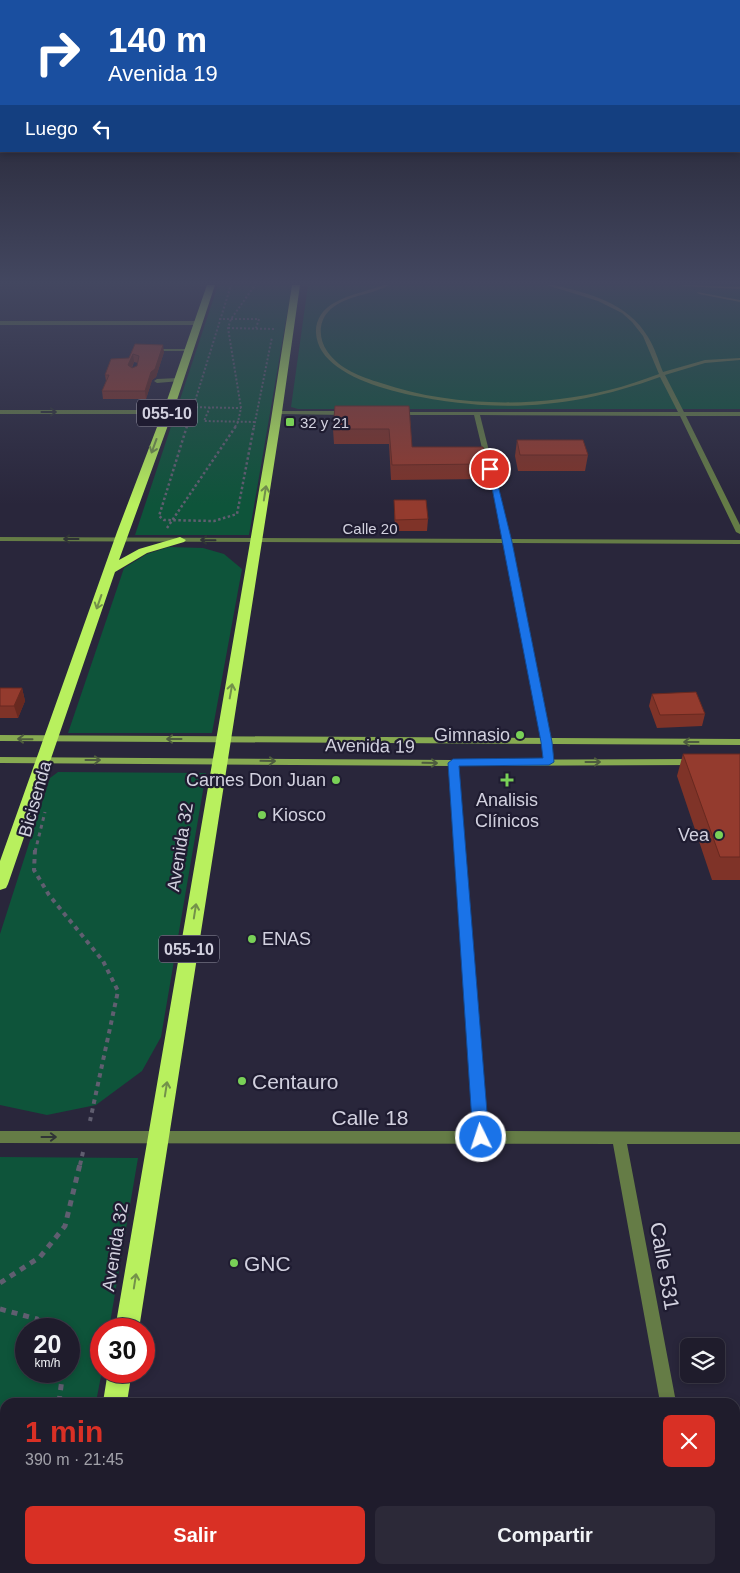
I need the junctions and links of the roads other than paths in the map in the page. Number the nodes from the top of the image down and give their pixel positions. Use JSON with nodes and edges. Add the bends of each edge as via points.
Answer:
{"nodes":[{"id":1,"x":185,"y":358,"type":"edge"},
{"id":2,"x":285,"y":358,"type":"edge"},
{"id":3,"x":330,"y":358,"type":"edge"},
{"id":4,"x":655,"y":358,"type":"edge"},
{"id":5,"x":740,"y":359,"type":"edge"},
{"id":6,"x":661,"y":373,"type":"junction"},
{"id":7,"x":157,"y":380,"type":"dead end"},
{"id":8,"x":178,"y":380,"type":"junction"},
{"id":9,"x":0,"y":412,"type":"edge"},
{"id":10,"x":167,"y":412,"type":"junction"},
{"id":11,"x":277,"y":412,"type":"junction"},
{"id":12,"x":354,"y":413,"type":"edge"},
{"id":13,"x":392,"y":413,"type":"edge"},
{"id":14,"x":478,"y":414,"type":"junction"},
{"id":15,"x":682,"y":414,"type":"junction"},
{"id":16,"x":740,"y":414,"type":"edge"},
{"id":17,"x":740,"y":532,"type":"edge"},
{"id":18,"x":0,"y":539,"type":"edge"},
{"id":19,"x":120,"y":540,"type":"junction"},
{"id":20,"x":180,"y":540,"type":"junction"},
{"id":21,"x":257,"y":541,"type":"junction"},
{"id":22,"x":508,"y":542,"type":"junction"},
{"id":23,"x":740,"y":542,"type":"edge"},
{"id":24,"x":110,"y":570,"type":"junction"},
{"id":25,"x":0,"y":738,"type":"edge"},
{"id":26,"x":51,"y":739,"type":"junction"},
{"id":27,"x":223,"y":739,"type":"junction"},
{"id":28,"x":547,"y":742,"type":"junction"},
{"id":29,"x":740,"y":742,"type":"edge"},
{"id":30,"x":0,"y":760,"type":"edge"},
{"id":31,"x":44,"y":760,"type":"junction"},
{"id":32,"x":219,"y":760,"type":"junction"},
{"id":33,"x":549,"y":762,"type":"junction"},
{"id":34,"x":702,"y":762,"type":"edge"},
{"id":35,"x":453,"y":763,"type":"junction"},
{"id":36,"x":0,"y":884,"type":"edge"},
{"id":37,"x":0,"y":1137,"type":"edge"},
{"id":38,"x":158,"y":1137,"type":"junction"},
{"id":39,"x":481,"y":1137,"type":"junction"},
{"id":40,"x":619,"y":1138,"type":"junction"},
{"id":41,"x":740,"y":1138,"type":"edge"},
{"id":42,"x":129,"y":1318,"type":"edge"},
{"id":43,"x":118,"y":1383,"type":"edge"},
{"id":44,"x":116,"y":1398,"type":"edge"},
{"id":45,"x":667,"y":1398,"type":"edge"}],
"edges":[{"from":1,"to":8,"type":"highway","number":"055-10"},
{"from":2,"to":11,"type":"highway","name":"Avenida 32","number":"055-10"},
{"from":3,"to":6,"type":"lane","via":[[354,375],[379,386],[443,400],[524,402],[570,399],[609,392]]},
{"from":4,"to":6,"type":"lane"},
{"from":5,"to":6,"type":"lane","via":[[709,360]]},
{"from":6,"to":15,"type":"lane"},
{"from":7,"to":8,"type":"lane"},
{"from":8,"to":10,"type":"highway","number":"055-10"},
{"from":9,"to":10,"type":"street","one_way":true},
{"from":10,"to":19,"type":"highway","number":"055-10","one_way":true},
{"from":11,"to":12,"type":"street"},
{"from":21,"to":11,"type":"highway","name":"Avenida 32","number":"055-10","one_way":true},
{"from":13,"to":14,"type":"street"},
{"from":14,"to":15,"type":"street"},
{"from":14,"to":22,"type":"street"},
{"from":15,"to":16,"type":"street"},
{"from":15,"to":17,"type":"street"},
{"from":19,"to":18,"type":"street","name":"Calle 20","one_way":true},
{"from":19,"to":20,"type":"street","name":"Calle 20","via":[[140,536]]},
{"from":19,"to":24,"type":"highway","number":"055-10"},
{"from":21,"to":20,"type":"street","name":"Calle 20","one_way":true},
{"from":20,"to":24,"type":"highway","via":[[143,551]]},
{"from":21,"to":22,"type":"street","name":"Calle 20"},
{"from":27,"to":21,"type":"highway","name":"Avenida 32","number":"055-10","one_way":true},
{"from":22,"to":23,"type":"street","name":"Calle 20"},
{"from":22,"to":28,"type":"street"},
{"from":24,"to":26,"type":"highway","number":"055-10","one_way":true},
{"from":26,"to":25,"type":"main road","name":"Avenida 19","one_way":true},
{"from":27,"to":26,"type":"main road","name":"Avenida 19","one_way":true},
{"from":26,"to":31,"type":"highway","number":"055-10"},
{"from":27,"to":28,"type":"main road","name":"Avenida 19"},
{"from":27,"to":32,"type":"highway","name":"Avenida 32","number":"055-10"},
{"from":29,"to":28,"type":"main road","name":"Avenida 19","one_way":true},
{"from":28,"to":33,"type":"street"},
{"from":30,"to":31,"type":"main road","name":"Avenida 19"},
{"from":31,"to":32,"type":"main road","name":"Avenida 19","one_way":true},
{"from":31,"to":36,"type":"highway","number":"055-10"},
{"from":32,"to":35,"type":"main road","name":"Avenida 19","one_way":true},
{"from":38,"to":32,"type":"highway","name":"Avenida 32","number":"055-10","one_way":true},
{"from":33,"to":34,"type":"main road","name":"Avenida 19","one_way":true},
{"from":33,"to":35,"type":"main road","name":"Avenida 19"},
{"from":35,"to":39,"type":"street"},
{"from":37,"to":38,"type":"street","name":"Calle 18","one_way":true},
{"from":38,"to":39,"type":"street","name":"Calle 18"},
{"from":42,"to":38,"type":"highway","name":"Avenida 32","number":"055-10","one_way":true},
{"from":39,"to":40,"type":"street","name":"Calle 18"},
{"from":40,"to":41,"type":"street","name":"Calle 18"},
{"from":40,"to":45,"type":"street","name":"Calle 531"},
{"from":43,"to":44,"type":"highway"}]}
